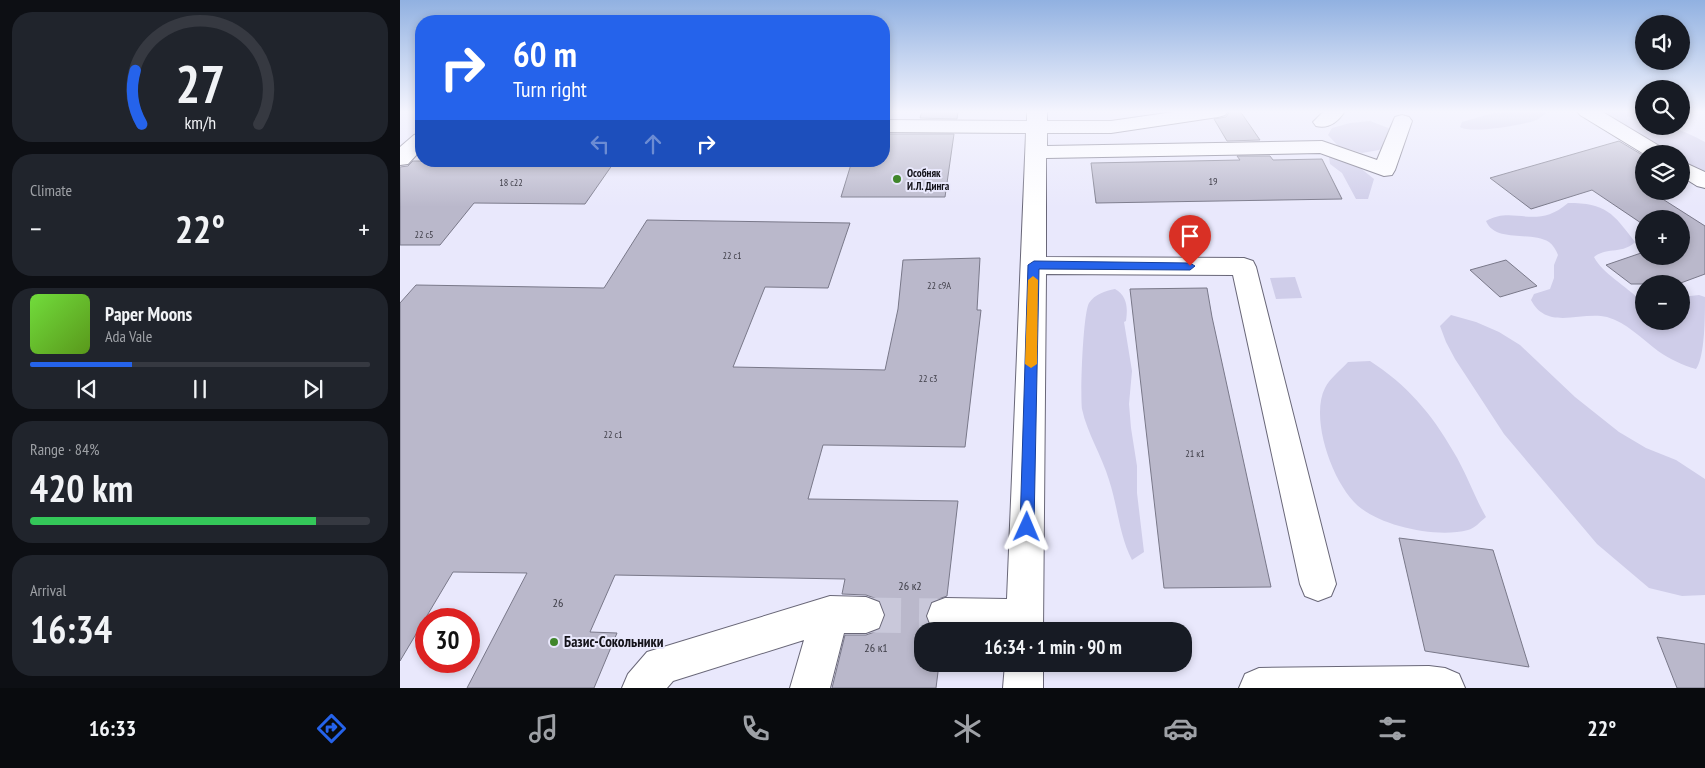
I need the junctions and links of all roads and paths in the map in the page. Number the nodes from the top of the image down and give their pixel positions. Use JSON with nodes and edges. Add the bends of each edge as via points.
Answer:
{"nodes":[{"id":1,"x":1036,"y":143,"type":"edge"},
{"id":2,"x":1252,"y":143,"type":"edge"},
{"id":3,"x":1394,"y":143,"type":"edge"},
{"id":4,"x":415,"y":145,"type":"edge"},
{"id":5,"x":400,"y":159,"type":"edge"},
{"id":6,"x":1690,"y":172,"type":"edge"},
{"id":7,"x":1705,"y":181,"type":"edge"},
{"id":8,"x":1034,"y":265,"type":"junction"},
{"id":9,"x":1318,"y":584,"type":"dead end"},
{"id":10,"x":830,"y":614,"type":"junction"},
{"id":11,"x":866,"y":615,"type":"tunnel mouth"},
{"id":12,"x":945,"y":616,"type":"tunnel mouth"},
{"id":13,"x":1004,"y":622,"type":"edge"},
{"id":14,"x":1024,"y":622,"type":"edge"},
{"id":15,"x":1024,"y":672,"type":"edge"},
{"id":16,"x":642,"y":688,"type":"edge"},
{"id":17,"x":810,"y":688,"type":"edge"},
{"id":18,"x":1023,"y":688,"type":"edge"},
{"id":19,"x":1258,"y":688,"type":"edge"},
{"id":20,"x":1445,"y":688,"type":"edge"}],
"edges":[{"from":1,"to":8,"type":"street"},
{"from":2,"to":3,"type":"street","via":[[1322,147],[1384,170]]},
{"from":4,"to":5,"type":"street"},
{"from":6,"to":7,"type":"street"},
{"from":8,"to":9,"type":"street","via":[[1244,267]]},
{"from":8,"to":14,"type":"street"},
{"from":10,"to":11,"type":"street"},
{"from":10,"to":16,"type":"street","via":[[661,666]]},
{"from":10,"to":17,"type":"street"},
{"from":12,"to":13,"type":"street"},
{"from":15,"to":18,"type":"street"},
{"from":19,"to":20,"type":"street"}]}
